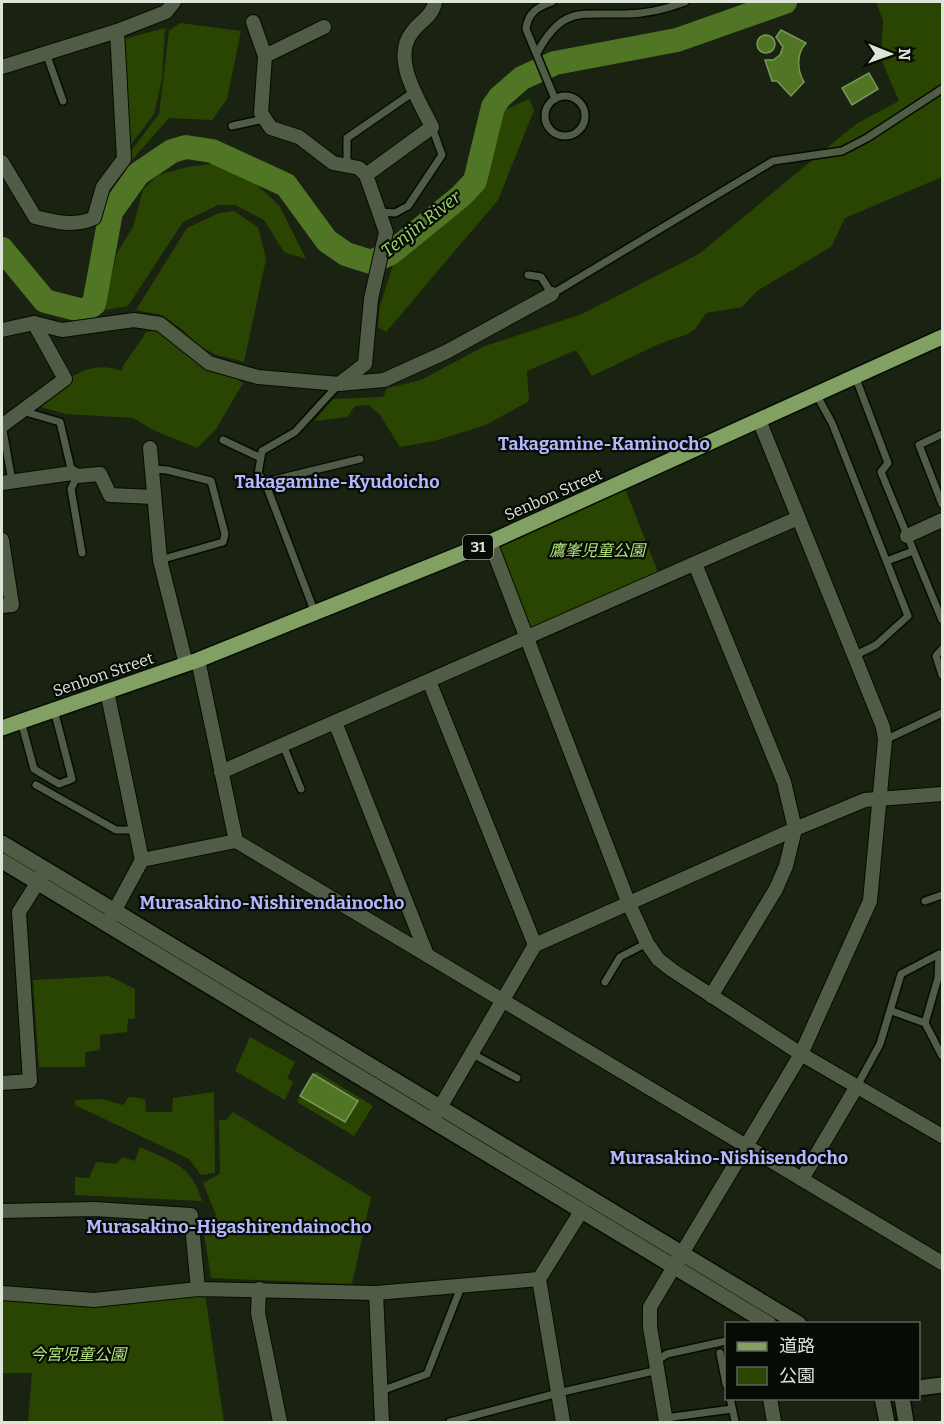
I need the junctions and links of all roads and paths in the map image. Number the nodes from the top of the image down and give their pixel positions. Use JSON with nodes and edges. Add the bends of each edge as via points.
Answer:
{"nodes":[{"id":1,"x":174,"y":2,"type":"edge"},
{"id":2,"x":435,"y":2,"type":"edge"},
{"id":3,"x":552,"y":2,"type":"edge"},
{"id":4,"x":685,"y":2,"type":"edge"},
{"id":5,"x":253,"y":22,"type":"dead end"},
{"id":6,"x":324,"y":27,"type":"dead end"},
{"id":7,"x":117,"y":31,"type":"junction"},
{"id":8,"x":46,"y":53,"type":"junction"},
{"id":9,"x":537,"y":53,"type":"junction"},
{"id":10,"x":265,"y":56,"type":"junction"},
{"id":11,"x":2,"y":67,"type":"edge"},
{"id":12,"x":942,"y":90,"type":"edge"},
{"id":13,"x":415,"y":91,"type":"junction"},
{"id":14,"x":555,"y":99,"type":"junction"},
{"id":15,"x":63,"y":100,"type":"dead end"},
{"id":16,"x":264,"y":119,"type":"junction"},
{"id":17,"x":232,"y":126,"type":"dead end"},
{"id":18,"x":432,"y":127,"type":"junction"},
{"id":19,"x":2,"y":162,"type":"edge"},
{"id":20,"x":347,"y":166,"type":"junction"},
{"id":21,"x":366,"y":175,"type":"junction"},
{"id":22,"x":380,"y":212,"type":"junction"},
{"id":23,"x":528,"y":275,"type":"dead end"},
{"id":24,"x":552,"y":294,"type":"junction"},
{"id":25,"x":34,"y":323,"type":"junction"},
{"id":26,"x":2,"y":330,"type":"edge"},
{"id":27,"x":942,"y":337,"type":"edge"},
{"id":28,"x":855,"y":376,"type":"junction"},
{"id":29,"x":339,"y":384,"type":"junction"},
{"id":30,"x":816,"y":394,"type":"junction"},
{"id":31,"x":22,"y":411,"type":"junction"},
{"id":32,"x":759,"y":420,"type":"junction"},
{"id":33,"x":2,"y":425,"type":"edge"},
{"id":34,"x":942,"y":434,"type":"edge"},
{"id":35,"x":223,"y":440,"type":"dead end"},
{"id":36,"x":150,"y":448,"type":"dead end"},
{"id":37,"x":259,"y":457,"type":"junction"},
{"id":38,"x":360,"y":459,"type":"dead end"},
{"id":39,"x":153,"y":470,"type":"junction"},
{"id":40,"x":74,"y":475,"type":"junction"},
{"id":41,"x":7,"y":482,"type":"edge"},
{"id":42,"x":265,"y":482,"type":"junction"},
{"id":43,"x":154,"y":497,"type":"junction"},
{"id":44,"x":942,"y":504,"type":"edge"},
{"id":45,"x":798,"y":518,"type":"junction"},
{"id":46,"x":942,"y":520,"type":"edge"},
{"id":47,"x":907,"y":536,"type":"junction"},
{"id":48,"x":2,"y":540,"type":"edge"},
{"id":49,"x":490,"y":542,"type":"junction"},
{"id":50,"x":913,"y":550,"type":"junction"},
{"id":51,"x":82,"y":553,"type":"dead end"},
{"id":52,"x":160,"y":560,"type":"junction"},
{"id":53,"x":887,"y":561,"type":"junction"},
{"id":54,"x":695,"y":564,"type":"junction"},
{"id":55,"x":2,"y":606,"type":"edge"},
{"id":56,"x":315,"y":613,"type":"junction"},
{"id":57,"x":942,"y":620,"type":"edge"},
{"id":58,"x":526,"y":638,"type":"junction"},
{"id":59,"x":942,"y":649,"type":"edge"},
{"id":60,"x":856,"y":655,"type":"junction"},
{"id":61,"x":192,"y":662,"type":"junction"},
{"id":62,"x":942,"y":675,"type":"edge"},
{"id":63,"x":429,"y":681,"type":"junction"},
{"id":64,"x":107,"y":692,"type":"junction"},
{"id":65,"x":54,"y":710,"type":"junction"},
{"id":66,"x":942,"y":713,"type":"edge"},
{"id":67,"x":21,"y":721,"type":"junction"},
{"id":68,"x":335,"y":722,"type":"junction"},
{"id":69,"x":2,"y":728,"type":"edge"},
{"id":70,"x":885,"y":740,"type":"junction"},
{"id":71,"x":283,"y":745,"type":"junction"},
{"id":72,"x":221,"y":772,"type":"junction"},
{"id":73,"x":36,"y":785,"type":"dead end"},
{"id":74,"x":302,"y":789,"type":"dead end"},
{"id":75,"x":942,"y":795,"type":"edge"},
{"id":76,"x":878,"y":801,"type":"junction"},
{"id":77,"x":795,"y":829,"type":"junction"},
{"id":78,"x":136,"y":830,"type":"junction"},
{"id":79,"x":236,"y":841,"type":"junction"},
{"id":80,"x":2,"y":843,"type":"edge"},
{"id":81,"x":142,"y":860,"type":"junction"},
{"id":82,"x":2,"y":861,"type":"edge"},
{"id":83,"x":41,"y":876,"type":"junction"},
{"id":84,"x":942,"y":895,"type":"edge"},
{"id":85,"x":925,"y":900,"type":"dead end"},
{"id":86,"x":628,"y":904,"type":"junction"},
{"id":87,"x":110,"y":918,"type":"junction"},
{"id":88,"x":647,"y":943,"type":"junction"},
{"id":89,"x":535,"y":945,"type":"junction"},
{"id":90,"x":427,"y":955,"type":"junction"},
{"id":91,"x":604,"y":982,"type":"dead end"},
{"id":92,"x":711,"y":996,"type":"junction"},
{"id":93,"x":503,"y":1000,"type":"junction"},
{"id":94,"x":892,"y":1011,"type":"junction"},
{"id":95,"x":925,"y":1023,"type":"junction"},
{"id":96,"x":471,"y":1053,"type":"junction"},
{"id":97,"x":801,"y":1054,"type":"junction"},
{"id":98,"x":942,"y":1056,"type":"edge"},
{"id":99,"x":517,"y":1078,"type":"dead end"},
{"id":100,"x":2,"y":1083,"type":"edge"},
{"id":101,"x":857,"y":1086,"type":"junction"},
{"id":102,"x":436,"y":1114,"type":"junction"},
{"id":103,"x":942,"y":1136,"type":"edge"},
{"id":104,"x":746,"y":1145,"type":"junction"},
{"id":105,"x":802,"y":1179,"type":"junction"},
{"id":106,"x":585,"y":1204,"type":"junction"},
{"id":107,"x":2,"y":1210,"type":"edge"},
{"id":108,"x":678,"y":1260,"type":"junction"},
{"id":109,"x":942,"y":1263,"type":"edge"},
{"id":110,"x":539,"y":1279,"type":"junction"},
{"id":111,"x":461,"y":1287,"type":"junction"},
{"id":112,"x":198,"y":1289,"type":"junction"},
{"id":113,"x":259,"y":1289,"type":"junction"},
{"id":114,"x":2,"y":1293,"type":"edge"},
{"id":115,"x":376,"y":1293,"type":"junction"},
{"id":116,"x":767,"y":1322,"type":"edge"},
{"id":117,"x":797,"y":1322,"type":"edge"},
{"id":118,"x":725,"y":1341,"type":"edge"},
{"id":119,"x":720,"y":1353,"type":"dead end"},
{"id":120,"x":657,"y":1365,"type":"junction"},
{"id":121,"x":725,"y":1379,"type":"edge"},
{"id":122,"x":942,"y":1385,"type":"edge"},
{"id":123,"x":920,"y":1388,"type":"edge"},
{"id":124,"x":381,"y":1390,"type":"junction"},
{"id":125,"x":558,"y":1393,"type":"junction"},
{"id":126,"x":730,"y":1400,"type":"edge"},
{"id":127,"x":770,"y":1400,"type":"edge"},
{"id":128,"x":885,"y":1400,"type":"edge"},
{"id":129,"x":902,"y":1400,"type":"edge"},
{"id":130,"x":732,"y":1409,"type":"junction"},
{"id":131,"x":666,"y":1420,"type":"edge"},
{"id":132,"x":735,"y":1421,"type":"edge"},
{"id":133,"x":280,"y":1422,"type":"edge"},
{"id":134,"x":382,"y":1422,"type":"edge"},
{"id":135,"x":450,"y":1422,"type":"edge"},
{"id":136,"x":563,"y":1422,"type":"edge"},
{"id":137,"x":774,"y":1422,"type":"edge"},
{"id":138,"x":887,"y":1422,"type":"edge"},
{"id":139,"x":906,"y":1422,"type":"edge"}],
"edges":[{"from":1,"to":7,"type":"street","via":[[166,12]]},
{"from":2,"to":13,"type":"street","via":[[433,12],[418,25],[406,44],[404,64]]},
{"from":3,"to":9,"type":"lane","via":[[538,6],[527,18],[526,29]]},
{"from":4,"to":9,"type":"lane","via":[[666,9],[628,14],[586,13],[567,18],[548,32]]},
{"from":5,"to":10,"type":"street"},
{"from":6,"to":10,"type":"street"},
{"from":7,"to":8,"type":"street"},
{"from":7,"to":19,"type":"street","via":[[124,159],[103,187],[94,218],[83,223],[35,217]]},
{"from":8,"to":11,"type":"street"},
{"from":8,"to":15,"type":"lane"},
{"from":9,"to":14,"type":"lane"},
{"from":10,"to":16,"type":"street","via":[[261,113]]},
{"from":12,"to":24,"type":"lane","via":[[842,150],[773,161]]},
{"from":13,"to":18,"type":"street"},
{"from":13,"to":20,"type":"lane","via":[[347,138]]},
{"from":14,"to":14,"type":"lane","via":[[575,98],[583,106],[586,116],[576,134],[565,137],[547,127],[547,106]]},
{"from":16,"to":17,"type":"lane"},
{"from":16,"to":20,"type":"street","via":[[272,128],[299,137],[333,163]]},
{"from":18,"to":21,"type":"street"},
{"from":18,"to":22,"type":"lane","via":[[442,155],[408,206],[395,213]]},
{"from":20,"to":21,"type":"street","via":[[359,168]]},
{"from":21,"to":22,"type":"street"},
{"from":22,"to":29,"type":"street","via":[[386,232],[371,299],[365,364]]},
{"from":23,"to":24,"type":"lane","via":[[541,277]]},
{"from":24,"to":29,"type":"street","via":[[446,352],[384,380]]},
{"from":25,"to":26,"type":"street"},
{"from":25,"to":29,"type":"street","via":[[62,330],[134,320],[160,324],[209,363],[258,377]]},
{"from":25,"to":31,"type":"street","via":[[65,379]]},
{"from":27,"to":28,"type":"main road","name":"Senbon Street","number":"31"},
{"from":28,"to":30,"type":"main road","name":"Senbon Street","number":"31"},
{"from":28,"to":47,"type":"lane","via":[[888,463],[881,472]]},
{"from":29,"to":37,"type":"lane","via":[[295,432],[262,451]]},
{"from":30,"to":32,"type":"main road","name":"Senbon Street","number":"31"},
{"from":30,"to":53,"type":"lane","via":[[832,423]]},
{"from":31,"to":33,"type":"street"},
{"from":31,"to":40,"type":"lane","via":[[60,422]]},
{"from":32,"to":45,"type":"street"},
{"from":32,"to":49,"type":"main road","name":"Senbon Street","number":"31"},
{"from":33,"to":41,"type":"lane"},
{"from":34,"to":44,"type":"lane","via":[[918,445]]},
{"from":35,"to":37,"type":"lane"},
{"from":36,"to":39,"type":"street"},
{"from":37,"to":42,"type":"lane","via":[[258,474]]},
{"from":38,"to":42,"type":"lane"},
{"from":39,"to":43,"type":"street"},
{"from":39,"to":52,"type":"lane","via":[[211,481],[225,534],[223,542]]},
{"from":40,"to":41,"type":"street"},
{"from":40,"to":43,"type":"street","via":[[100,474],[110,495]]},
{"from":40,"to":51,"type":"lane","via":[[72,489]]},
{"from":42,"to":56,"type":"lane"},
{"from":43,"to":52,"type":"street"},
{"from":45,"to":54,"type":"street"},
{"from":45,"to":60,"type":"street"},
{"from":46,"to":47,"type":"street"},
{"from":47,"to":50,"type":"lane"},
{"from":48,"to":55,"type":"street","via":[[12,605]]},
{"from":49,"to":56,"type":"main road","name":"Senbon Street","number":"31"},
{"from":49,"to":58,"type":"street"},
{"from":50,"to":53,"type":"lane"},
{"from":50,"to":57,"type":"lane"},
{"from":52,"to":61,"type":"street"},
{"from":53,"to":60,"type":"lane","via":[[908,616],[876,645]]},
{"from":54,"to":58,"type":"street"},
{"from":54,"to":77,"type":"street","via":[[784,782]]},
{"from":56,"to":61,"type":"main road","name":"Senbon Street","number":"31"},
{"from":58,"to":63,"type":"street"},
{"from":58,"to":86,"type":"street"},
{"from":59,"to":62,"type":"lane","via":[[936,656]]},
{"from":60,"to":70,"type":"street"},
{"from":61,"to":64,"type":"main road","name":"Senbon Street","number":"31"},
{"from":61,"to":72,"type":"street"},
{"from":63,"to":68,"type":"street"},
{"from":63,"to":89,"type":"street"},
{"from":64,"to":65,"type":"main road","name":"Senbon Street","number":"31"},
{"from":64,"to":78,"type":"street"},
{"from":65,"to":67,"type":"main road","name":"Senbon Street","number":"31"},
{"from":65,"to":67,"type":"lane","via":[[72,779],[59,784],[34,769]]},
{"from":66,"to":70,"type":"lane"},
{"from":67,"to":69,"type":"main road","name":"Senbon Street","number":"31"},
{"from":68,"to":71,"type":"street"},
{"from":68,"to":90,"type":"street"},
{"from":70,"to":76,"type":"street"},
{"from":71,"to":72,"type":"street"},
{"from":71,"to":74,"type":"lane"},
{"from":72,"to":79,"type":"street"},
{"from":73,"to":78,"type":"lane","via":[[116,830]]},
{"from":75,"to":76,"type":"street"},
{"from":76,"to":77,"type":"street","via":[[865,800]]},
{"from":76,"to":97,"type":"street","via":[[870,901]]},
{"from":77,"to":86,"type":"street"},
{"from":77,"to":92,"type":"street","via":[[776,889]]},
{"from":78,"to":81,"type":"street"},
{"from":79,"to":81,"type":"street"},
{"from":79,"to":90,"type":"street"},
{"from":80,"to":83,"type":"street"},
{"from":81,"to":87,"type":"street"},
{"from":82,"to":83,"type":"street"},
{"from":83,"to":87,"type":"street"},
{"from":83,"to":100,"type":"street","via":[[18,920],[30,1081]]},
{"from":84,"to":85,"type":"lane"},
{"from":86,"to":88,"type":"street"},
{"from":86,"to":89,"type":"street"},
{"from":87,"to":102,"type":"street"},
{"from":88,"to":91,"type":"lane","via":[[620,957]]},
{"from":88,"to":92,"type":"street","via":[[665,964]]},
{"from":89,"to":93,"type":"street"},
{"from":90,"to":93,"type":"street"},
{"from":92,"to":97,"type":"street"},
{"from":93,"to":96,"type":"street"},
{"from":93,"to":104,"type":"street"},
{"from":94,"to":95,"type":"lane"},
{"from":94,"to":95,"type":"lane","via":[[901,974],[939,954],[938,978]]},
{"from":94,"to":101,"type":"lane","via":[[880,1044]]},
{"from":95,"to":98,"type":"lane"},
{"from":96,"to":99,"type":"lane"},
{"from":96,"to":102,"type":"street"},
{"from":97,"to":101,"type":"street"},
{"from":97,"to":104,"type":"street"},
{"from":101,"to":103,"type":"street"},
{"from":101,"to":105,"type":"street"},
{"from":102,"to":106,"type":"street"},
{"from":104,"to":105,"type":"street"},
{"from":104,"to":108,"type":"street"},
{"from":105,"to":109,"type":"street"},
{"from":106,"to":108,"type":"street"},
{"from":106,"to":110,"type":"street"},
{"from":107,"to":112,"type":"street","via":[[94,1209],[191,1215]]},
{"from":108,"to":116,"type":"street"},
{"from":108,"to":117,"type":"street"},
{"from":108,"to":120,"type":"street","via":[[648,1314]]},
{"from":110,"to":111,"type":"street"},
{"from":110,"to":125,"type":"street"},
{"from":111,"to":115,"type":"street"},
{"from":111,"to":124,"type":"lane","via":[[427,1374]]},
{"from":112,"to":113,"type":"street"},
{"from":112,"to":114,"type":"street","via":[[94,1300]]},
{"from":113,"to":115,"type":"street"},
{"from":113,"to":133,"type":"street","via":[[258,1313]]},
{"from":115,"to":124,"type":"street"},
{"from":118,"to":120,"type":"lane","via":[[667,1354]]},
{"from":119,"to":121,"type":"lane"},
{"from":120,"to":125,"type":"lane"},
{"from":120,"to":131,"type":"street"},
{"from":122,"to":123,"type":"street"},
{"from":124,"to":134,"type":"street"},
{"from":125,"to":135,"type":"lane"},
{"from":125,"to":136,"type":"street"},
{"from":126,"to":130,"type":"lane"},
{"from":127,"to":137,"type":"street"},
{"from":128,"to":138,"type":"street"},
{"from":129,"to":139,"type":"street"},
{"from":130,"to":131,"type":"lane"},
{"from":130,"to":132,"type":"lane"}]}
